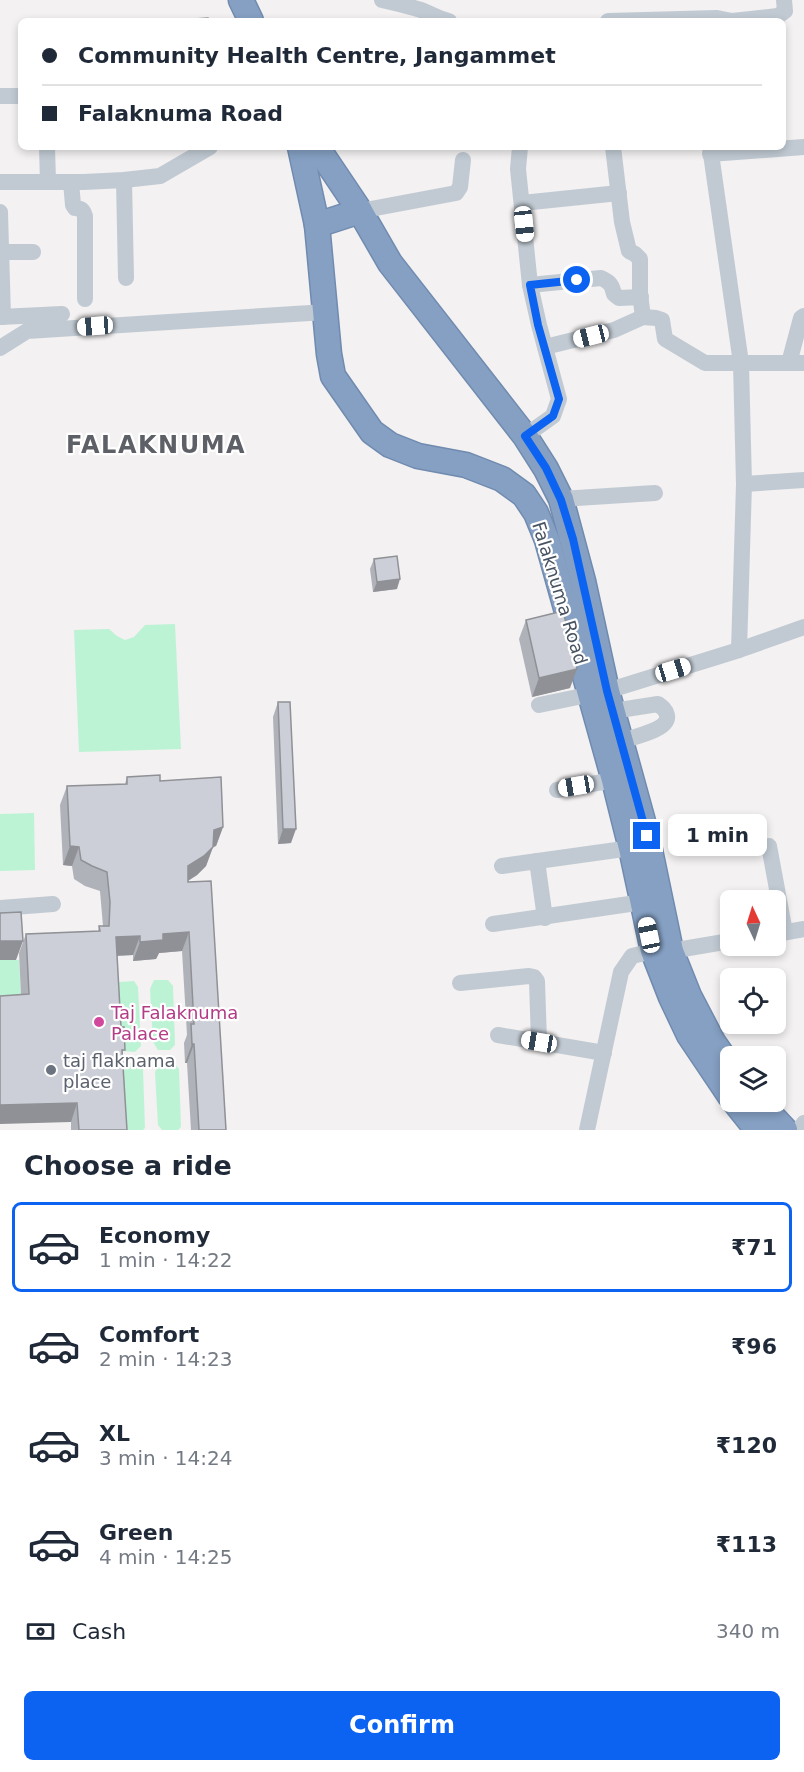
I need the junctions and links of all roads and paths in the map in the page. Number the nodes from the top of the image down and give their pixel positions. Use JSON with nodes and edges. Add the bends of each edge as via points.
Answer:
{"nodes":[{"id":1,"x":241,"y":0,"type":"edge"},
{"id":2,"x":258,"y":0,"type":"edge"},
{"id":3,"x":382,"y":0,"type":"edge"},
{"id":4,"x":784,"y":0,"type":"edge"},
{"id":5,"x":250,"y":18,"type":"edge"},
{"id":6,"x":265,"y":18,"type":"edge"},
{"id":7,"x":438,"y":18,"type":"edge"},
{"id":8,"x":760,"y":18,"type":"edge"},
{"id":9,"x":0,"y":96,"type":"edge"},
{"id":10,"x":18,"y":96,"type":"edge"},
{"id":11,"x":804,"y":147,"type":"edge"},
{"id":12,"x":786,"y":148,"type":"edge"},
{"id":13,"x":47,"y":150,"type":"edge"},
{"id":14,"x":205,"y":150,"type":"edge"},
{"id":15,"x":301,"y":150,"type":"edge"},
{"id":16,"x":319,"y":150,"type":"edge"},
{"id":17,"x":520,"y":150,"type":"edge"},
{"id":18,"x":613,"y":150,"type":"edge"},
{"id":19,"x":734,"y":150,"type":"edge"},
{"id":20,"x":710,"y":151,"type":"edge"},
{"id":21,"x":463,"y":160,"type":"dead end"},
{"id":22,"x":124,"y":180,"type":"junction"},
{"id":23,"x":0,"y":182,"type":"edge"},
{"id":24,"x":48,"y":182,"type":"junction"},
{"id":25,"x":71,"y":182,"type":"junction"},
{"id":26,"x":619,"y":193,"type":"junction"},
{"id":27,"x":522,"y":203,"type":"junction"},
{"id":28,"x":360,"y":211,"type":"junction"},
{"id":29,"x":0,"y":212,"type":"edge"},
{"id":30,"x":317,"y":225,"type":"junction"},
{"id":31,"x":1,"y":252,"type":"edge"},
{"id":32,"x":33,"y":252,"type":"dead end"},
{"id":33,"x":126,"y":278,"type":"dead end"},
{"id":34,"x":530,"y":285,"type":"junction"},
{"id":35,"x":641,"y":297,"type":"junction"},
{"id":36,"x":85,"y":299,"type":"dead end"},
{"id":37,"x":326,"y":312,"type":"junction"},
{"id":38,"x":62,"y":314,"type":"dead end"},
{"id":39,"x":643,"y":316,"type":"junction"},
{"id":40,"x":804,"y":316,"type":"edge"},
{"id":41,"x":2,"y":317,"type":"edge"},
{"id":42,"x":545,"y":347,"type":"junction"},
{"id":43,"x":0,"y":348,"type":"edge"},
{"id":44,"x":741,"y":363,"type":"junction"},
{"id":45,"x":797,"y":363,"type":"edge"},
{"id":46,"x":525,"y":436,"type":"junction"},
{"id":47,"x":804,"y":480,"type":"edge"},
{"id":48,"x":744,"y":484,"type":"junction"},
{"id":49,"x":655,"y":494,"type":"dead end"},
{"id":50,"x":561,"y":500,"type":"junction"},
{"id":51,"x":804,"y":627,"type":"edge"},
{"id":52,"x":739,"y":650,"type":"junction"},
{"id":53,"x":604,"y":699,"type":"junction"},
{"id":54,"x":539,"y":705,"type":"dead end"},
{"id":55,"x":622,"y":741,"type":"junction"},
{"id":56,"x":614,"y":780,"type":"junction"},
{"id":57,"x":557,"y":790,"type":"dead end"},
{"id":58,"x":769,"y":846,"type":"dead end"},
{"id":59,"x":631,"y":848,"type":"junction"},
{"id":60,"x":537,"y":861,"type":"junction"},
{"id":61,"x":502,"y":866,"type":"dead end"},
{"id":62,"x":775,"y":890,"type":"edge"},
{"id":63,"x":643,"y":902,"type":"junction"},
{"id":64,"x":53,"y":904,"type":"dead end"},
{"id":65,"x":0,"y":908,"type":"edge"},
{"id":66,"x":545,"y":918,"type":"junction"},
{"id":67,"x":494,"y":924,"type":"dead end"},
{"id":68,"x":804,"y":929,"type":"edge"},
{"id":69,"x":786,"y":932,"type":"edge"},
{"id":70,"x":720,"y":942,"type":"edge"},
{"id":71,"x":662,"y":951,"type":"junction"},
{"id":72,"x":460,"y":983,"type":"dead end"},
{"id":73,"x":498,"y":1035,"type":"dead end"},
{"id":74,"x":539,"y":1042,"type":"junction"},
{"id":75,"x":604,"y":1053,"type":"junction"},
{"id":76,"x":720,"y":1059,"type":"edge"},
{"id":77,"x":741,"y":1112,"type":"edge"},
{"id":78,"x":768,"y":1112,"type":"edge"},
{"id":79,"x":804,"y":1123,"type":"edge"},
{"id":80,"x":752,"y":1128,"type":"edge"},
{"id":81,"x":587,"y":1130,"type":"edge"},
{"id":82,"x":785,"y":1130,"type":"edge"},
{"id":83,"x":799,"y":1130,"type":"edge"}],
"edges":[{"from":1,"to":5,"type":"highway"},
{"from":2,"to":6,"type":"highway"},
{"from":3,"to":7,"type":"street","via":[[411,6]]},
{"from":4,"to":8,"type":"street","via":[[785,11]]},
{"from":9,"to":10,"type":"street"},
{"from":11,"to":12,"type":"street"},
{"from":13,"to":24,"type":"street"},
{"from":14,"to":22,"type":"street","via":[[160,176]]},
{"from":15,"to":30,"type":"highway","name":"Falaknuma Road"},
{"from":16,"to":28,"type":"highway","name":"Falaknuma Road"},
{"from":17,"to":27,"type":"street"},
{"from":18,"to":26,"type":"street"},
{"from":19,"to":20,"type":"street"},
{"from":20,"to":44,"type":"street"},
{"from":21,"to":28,"type":"street","via":[[456,193]]},
{"from":22,"to":25,"type":"street"},
{"from":22,"to":33,"type":"street"},
{"from":23,"to":24,"type":"street"},
{"from":24,"to":25,"type":"street"},
{"from":25,"to":36,"type":"street","via":[[73,205],[84,211],[85,216]]},
{"from":26,"to":27,"type":"street"},
{"from":26,"to":35,"type":"street","via":[[629,251],[640,258]]},
{"from":27,"to":34,"type":"street"},
{"from":28,"to":30,"type":"highway"},
{"from":28,"to":46,"type":"highway","name":"Falaknuma Road","via":[[390,263]]},
{"from":29,"to":31,"type":"street"},
{"from":30,"to":37,"type":"highway","name":"Falaknuma Road"},
{"from":31,"to":32,"type":"street"},
{"from":31,"to":41,"type":"street"},
{"from":34,"to":35,"type":"street","via":[[601,278],[613,286],[619,298]]},
{"from":34,"to":42,"type":"street"},
{"from":35,"to":39,"type":"street"},
{"from":37,"to":43,"type":"street","via":[[27,331]]},
{"from":37,"to":53,"type":"highway","name":"Falaknuma Road","via":[[333,376],[372,432],[390,445],[418,456],[466,465],[502,479],[524,495],[547,540]]},
{"from":38,"to":41,"type":"street"},
{"from":39,"to":42,"type":"street","via":[[614,330]]},
{"from":39,"to":44,"type":"street","via":[[662,320],[665,339],[705,363]]},
{"from":40,"to":45,"type":"street"},
{"from":42,"to":46,"type":"street","via":[[559,399],[553,416]]},
{"from":44,"to":45,"type":"street"},
{"from":44,"to":48,"type":"street"},
{"from":46,"to":50,"type":"highway","name":"Falaknuma Road"},
{"from":47,"to":48,"type":"street"},
{"from":48,"to":52,"type":"street"},
{"from":49,"to":50,"type":"street"},
{"from":50,"to":53,"type":"highway","name":"Falaknuma Road","via":[[584,580]]},
{"from":51,"to":52,"type":"street"},
{"from":52,"to":53,"type":"street"},
{"from":53,"to":54,"type":"street"},
{"from":53,"to":55,"type":"highway","name":"Falaknuma Road"},
{"from":53,"to":55,"type":"street","via":[[658,704],[667,717],[661,727]]},
{"from":53,"to":56,"type":"highway","name":"Falaknuma Road"},
{"from":55,"to":71,"type":"highway","name":"Falaknuma Road","via":[[647,836]]},
{"from":56,"to":57,"type":"street"},
{"from":56,"to":59,"type":"highway","name":"Falaknuma Road"},
{"from":58,"to":62,"type":"street"},
{"from":59,"to":60,"type":"street"},
{"from":59,"to":63,"type":"highway","name":"Falaknuma Road"},
{"from":60,"to":61,"type":"street"},
{"from":60,"to":66,"type":"street"},
{"from":63,"to":66,"type":"street"},
{"from":63,"to":71,"type":"highway","name":"Falaknuma Road"},
{"from":64,"to":65,"type":"street"},
{"from":66,"to":67,"type":"street"},
{"from":68,"to":69,"type":"street"},
{"from":70,"to":71,"type":"street"},
{"from":71,"to":75,"type":"street","via":[[632,956],[621,972]]},
{"from":71,"to":76,"type":"highway","name":"Falaknuma Road"},
{"from":72,"to":74,"type":"street","via":[[534,977]]},
{"from":73,"to":74,"type":"street"},
{"from":74,"to":75,"type":"street"},
{"from":75,"to":81,"type":"street"},
{"from":77,"to":80,"type":"highway"},
{"from":78,"to":82,"type":"highway"},
{"from":79,"to":83,"type":"street"}]}
